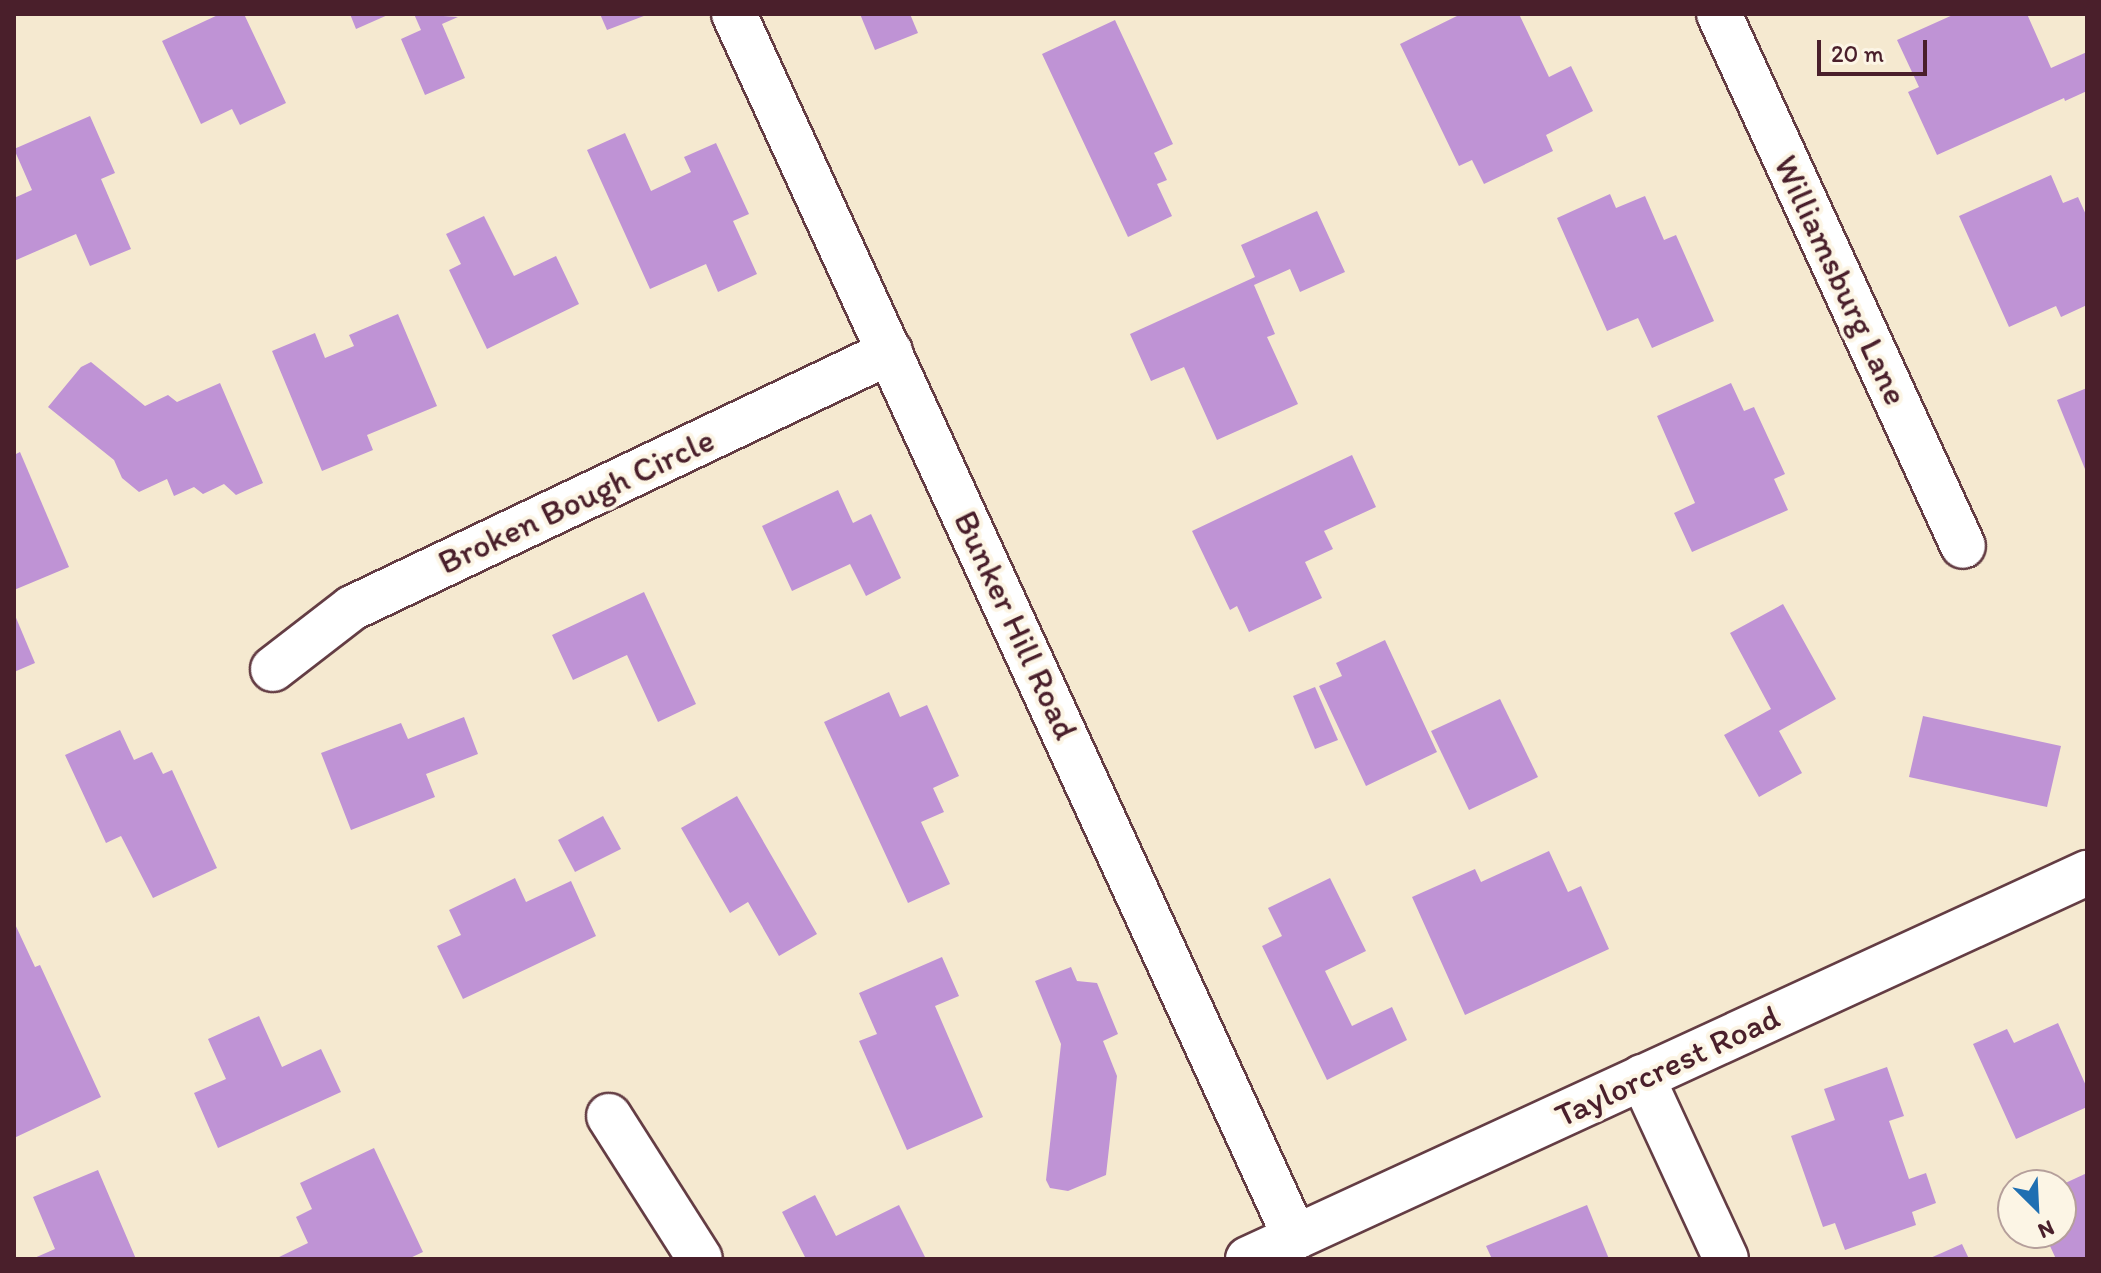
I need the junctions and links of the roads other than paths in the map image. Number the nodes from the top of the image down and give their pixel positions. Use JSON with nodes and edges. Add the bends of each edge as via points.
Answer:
{"nodes":[{"id":1,"x":734,"y":14,"type":"edge"},
{"id":2,"x":1719,"y":14,"type":"edge"},
{"id":3,"x":890,"y":352,"type":"junction"},
{"id":4,"x":1963,"y":546,"type":"dead end"},
{"id":5,"x":273,"y":669,"type":"dead end"},
{"id":6,"x":2087,"y":873,"type":"edge"},
{"id":7,"x":1642,"y":1077,"type":"junction"},
{"id":8,"x":609,"y":1116,"type":"dead end"},
{"id":9,"x":1295,"y":1237,"type":"junction"},
{"id":10,"x":700,"y":1259,"type":"edge"},
{"id":11,"x":1248,"y":1259,"type":"edge"},
{"id":12,"x":1726,"y":1259,"type":"edge"}],
"edges":[{"from":1,"to":3,"type":"street","name":"Bunker Hill Road"},
{"from":2,"to":4,"type":"street","name":"Williamsburg Lane"},
{"from":3,"to":5,"type":"street","name":"Broken Bough Circle","via":[[352,608]]},
{"from":3,"to":9,"type":"street","name":"Bunker Hill Road"},
{"from":6,"to":7,"type":"street","name":"Taylorcrest Road"},
{"from":7,"to":9,"type":"street","name":"Taylorcrest Road"},
{"from":7,"to":12,"type":"street"},
{"from":8,"to":10,"type":"street"},
{"from":9,"to":11,"type":"street","name":"Taylorcrest Road"}]}
